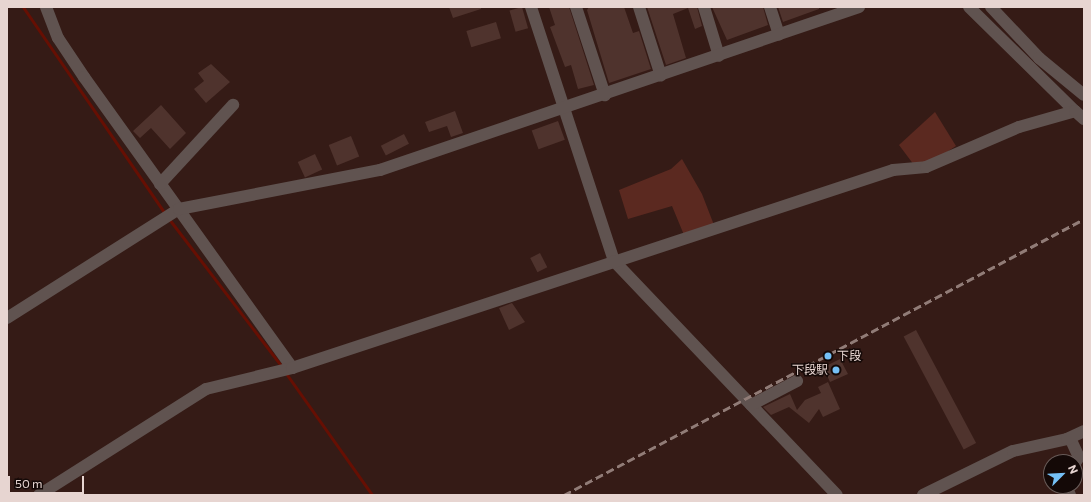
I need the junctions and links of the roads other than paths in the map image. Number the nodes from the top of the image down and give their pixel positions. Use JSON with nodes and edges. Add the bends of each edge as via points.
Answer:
{"nodes":[{"id":1,"x":46,"y":7,"type":"edge"},
{"id":2,"x":532,"y":7,"type":"edge"},
{"id":3,"x":576,"y":7,"type":"edge"},
{"id":4,"x":639,"y":7,"type":"edge"},
{"id":5,"x":704,"y":7,"type":"edge"},
{"id":6,"x":770,"y":7,"type":"edge"},
{"id":7,"x":859,"y":7,"type":"edge"},
{"id":8,"x":969,"y":7,"type":"edge"},
{"id":9,"x":991,"y":7,"type":"edge"},
{"id":10,"x":836,"y":11,"type":"edge"},
{"id":11,"x":779,"y":35,"type":"junction"},
{"id":12,"x":720,"y":56,"type":"junction"},
{"id":13,"x":661,"y":76,"type":"junction"},
{"id":14,"x":1084,"y":94,"type":"edge"},
{"id":15,"x":605,"y":96,"type":"junction"},
{"id":16,"x":233,"y":105,"type":"dead end"},
{"id":17,"x":564,"y":110,"type":"junction"},
{"id":18,"x":1080,"y":115,"type":"edge"},
{"id":19,"x":160,"y":184,"type":"junction"},
{"id":20,"x":178,"y":209,"type":"junction"},
{"id":21,"x":614,"y":261,"type":"junction"},
{"id":22,"x":7,"y":318,"type":"edge"},
{"id":23,"x":292,"y":368,"type":"junction"},
{"id":24,"x":797,"y":381,"type":"dead end"},
{"id":25,"x":751,"y":405,"type":"junction"},
{"id":26,"x":1084,"y":431,"type":"edge"},
{"id":27,"x":1070,"y":438,"type":"junction"},
{"id":28,"x":1078,"y":454,"type":"edge"},
{"id":29,"x":39,"y":495,"type":"edge"},
{"id":30,"x":837,"y":495,"type":"edge"},
{"id":31,"x":922,"y":495,"type":"edge"}],
"edges":[{"from":1,"to":19,"type":"street","via":[[58,38]]},
{"from":2,"to":17,"type":"street"},
{"from":3,"to":15,"type":"street"},
{"from":4,"to":13,"type":"street"},
{"from":5,"to":12,"type":"street"},
{"from":6,"to":11,"type":"street"},
{"from":7,"to":10,"type":"street"},
{"from":8,"to":18,"type":"street"},
{"from":9,"to":14,"type":"street","via":[[1039,58]]},
{"from":10,"to":11,"type":"street"},
{"from":11,"to":12,"type":"street"},
{"from":12,"to":13,"type":"street"},
{"from":13,"to":15,"type":"street"},
{"from":15,"to":17,"type":"street"},
{"from":16,"to":19,"type":"street"},
{"from":17,"to":20,"type":"street","via":[[380,170]]},
{"from":17,"to":21,"type":"street"},
{"from":18,"to":21,"type":"street","via":[[978,142],[926,166],[893,170]]},
{"from":19,"to":20,"type":"street"},
{"from":20,"to":22,"type":"street"},
{"from":20,"to":23,"type":"street"},
{"from":21,"to":23,"type":"street"},
{"from":21,"to":25,"type":"street"},
{"from":23,"to":29,"type":"street","via":[[206,389]]},
{"from":24,"to":25,"type":"street"},
{"from":25,"to":30,"type":"street"},
{"from":26,"to":27,"type":"street"},
{"from":27,"to":28,"type":"street"},
{"from":27,"to":31,"type":"street","via":[[1013,451]]}]}
